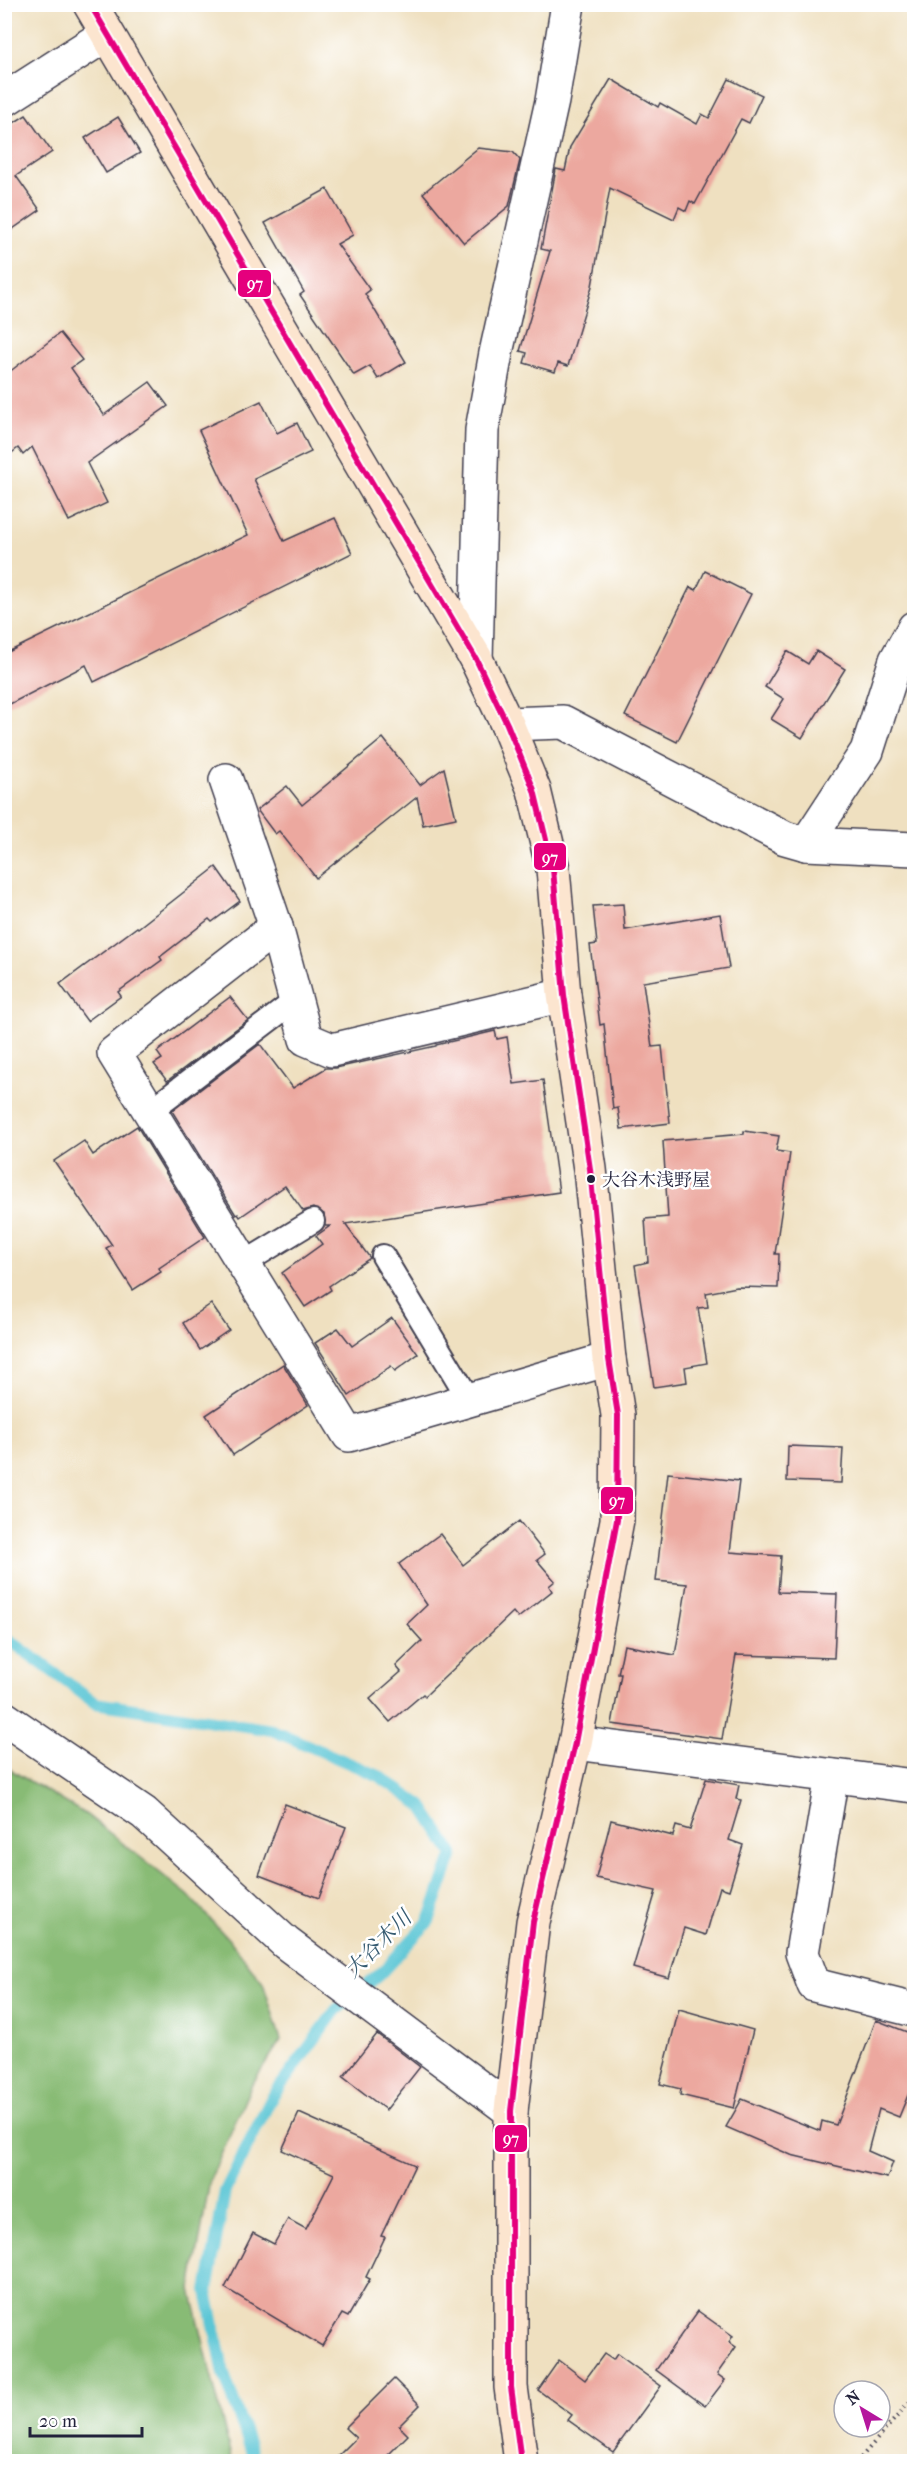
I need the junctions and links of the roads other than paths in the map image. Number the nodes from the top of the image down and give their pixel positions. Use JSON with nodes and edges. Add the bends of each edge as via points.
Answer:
{"nodes":[{"id":1,"x":90,"y":4,"type":"edge"},
{"id":2,"x":568,"y":4,"type":"edge"},
{"id":3,"x":106,"y":34,"type":"junction"},
{"id":4,"x":4,"y":100,"type":"edge"},
{"id":5,"x":915,"y":628,"type":"edge"},
{"id":6,"x":476,"y":659,"type":"junction"},
{"id":7,"x":507,"y":724,"type":"junction"},
{"id":8,"x":226,"y":780,"type":"dead end"},
{"id":9,"x":806,"y":843,"type":"junction"},
{"id":10,"x":915,"y":849,"type":"edge"},
{"id":11,"x":276,"y":927,"type":"junction"},
{"id":12,"x":564,"y":995,"type":"junction"},
{"id":13,"x":296,"y":1000,"type":"junction"},
{"id":14,"x":150,"y":1111,"type":"junction"},
{"id":15,"x":312,"y":1221,"type":"dead end"},
{"id":16,"x":383,"y":1256,"type":"dead end"},
{"id":17,"x":244,"y":1263,"type":"junction"},
{"id":18,"x":609,"y":1359,"type":"junction"},
{"id":19,"x":470,"y":1399,"type":"junction"},
{"id":20,"x":4,"y":1718,"type":"edge"},
{"id":21,"x":575,"y":1743,"type":"junction"},
{"id":22,"x":832,"y":1776,"type":"junction"},
{"id":23,"x":915,"y":1786,"type":"edge"},
{"id":24,"x":915,"y":2010,"type":"edge"},
{"id":25,"x":511,"y":2111,"type":"junction"},
{"id":26,"x":521,"y":2462,"type":"edge"}],
"edges":[{"from":1,"to":3,"type":"main road"},
{"from":2,"to":6,"type":"street","via":[[552,100],[495,353],[482,430]]},
{"from":3,"to":4,"type":"street"},
{"from":3,"to":6,"type":"main road"},
{"from":5,"to":9,"type":"street","via":[[896,660],[867,751]]},
{"from":6,"to":7,"type":"main road"},
{"from":7,"to":9,"type":"street","via":[[563,722],[785,838]]},
{"from":7,"to":12,"type":"main road","via":[[534,790],[553,869]]},
{"from":8,"to":11,"type":"street"},
{"from":9,"to":10,"type":"street"},
{"from":11,"to":13,"type":"street"},
{"from":11,"to":14,"type":"street","via":[[114,1053]]},
{"from":12,"to":13,"type":"street","via":[[332,1050],[306,1039]]},
{"from":12,"to":18,"type":"main road","via":[[590,1170]]},
{"from":13,"to":14,"type":"lane"},
{"from":14,"to":17,"type":"street"},
{"from":15,"to":17,"type":"lane"},
{"from":16,"to":19,"type":"lane"},
{"from":17,"to":19,"type":"street","via":[[349,1436]]},
{"from":18,"to":19,"type":"street"},
{"from":18,"to":21,"type":"main road","via":[[618,1415],[617,1520]]},
{"from":20,"to":25,"type":"street","via":[[144,1813],[286,1943]]},
{"from":21,"to":22,"type":"street"},
{"from":21,"to":25,"type":"main road","via":[[533,1922]]},
{"from":22,"to":23,"type":"street"},
{"from":22,"to":24,"type":"street","via":[[802,1953],[814,1985]]},
{"from":25,"to":26,"type":"main road","via":[[511,2387]]}]}
